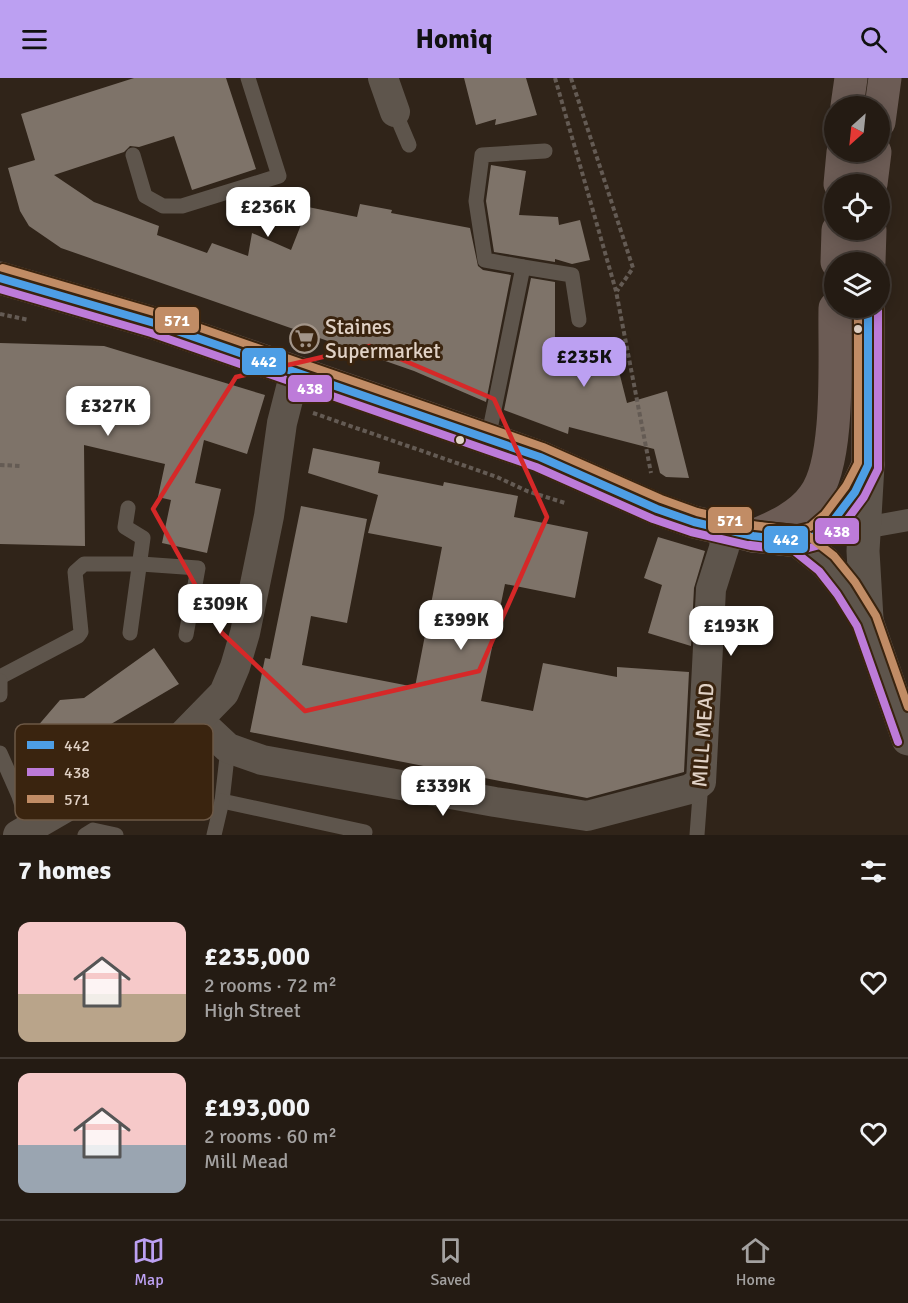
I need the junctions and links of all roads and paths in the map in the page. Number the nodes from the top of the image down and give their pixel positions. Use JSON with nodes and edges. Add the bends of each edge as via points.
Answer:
{"nodes":[{"id":1,"x":248,"y":78,"type":"edge"},
{"id":2,"x":383,"y":78,"type":"edge"},
{"id":3,"x":555,"y":78,"type":"edge"},
{"id":4,"x":571,"y":78,"type":"edge"},
{"id":5,"x":885,"y":78,"type":"edge"},
{"id":6,"x":883,"y":96,"type":"edge"},
{"id":7,"x":396,"y":112,"type":"joint"},
{"id":8,"x":409,"y":145,"type":"dead end"},
{"id":9,"x":545,"y":151,"type":"dead end"},
{"id":10,"x":133,"y":155,"type":"dead end"},
{"id":11,"x":523,"y":267,"type":"junction"},
{"id":12,"x":0,"y":278,"type":"edge"},
{"id":13,"x":616,"y":291,"type":"junction"},
{"id":14,"x":835,"y":318,"type":"edge"},
{"id":15,"x":868,"y":318,"type":"edge"},
{"id":16,"x":579,"y":320,"type":"dead end"},
{"id":17,"x":295,"y":372,"type":"junction"},
{"id":18,"x":311,"y":413,"type":"dead end"},
{"id":19,"x":488,"y":439,"type":"junction"},
{"id":20,"x":0,"y":465,"type":"edge"},
{"id":21,"x":21,"y":466,"type":"dead end"},
{"id":22,"x":652,"y":476,"type":"dead end"},
{"id":23,"x":571,"y":505,"type":"dead end"},
{"id":24,"x":128,"y":508,"type":"dead end"},
{"id":25,"x":908,"y":520,"type":"edge"},
{"id":26,"x":843,"y":523,"type":"junction"},
{"id":27,"x":740,"y":533,"type":"junction"},
{"id":28,"x":798,"y":542,"type":"junction"},
{"id":29,"x":141,"y":564,"type":"junction"},
{"id":30,"x":867,"y":621,"type":"junction"},
{"id":31,"x":130,"y":633,"type":"dead end"},
{"id":32,"x":186,"y":635,"type":"dead end"},
{"id":33,"x":0,"y":679,"type":"edge"},
{"id":34,"x":0,"y":695,"type":"edge"},
{"id":35,"x":198,"y":720,"type":"junction"},
{"id":36,"x":194,"y":724,"type":"edge"},
{"id":37,"x":202,"y":724,"type":"edge"},
{"id":38,"x":213,"y":734,"type":"edge"},
{"id":39,"x":908,"y":739,"type":"edge"},
{"id":40,"x":228,"y":748,"type":"junction"},
{"id":41,"x":0,"y":753,"type":"edge"},
{"id":42,"x":701,"y":782,"type":"junction"},
{"id":43,"x":15,"y":787,"type":"edge"},
{"id":44,"x":222,"y":801,"type":"junction"},
{"id":45,"x":44,"y":820,"type":"edge"},
{"id":46,"x":24,"y":832,"type":"edge"},
{"id":47,"x":365,"y":832,"type":"dead end"},
{"id":48,"x":85,"y":835,"type":"edge"},
{"id":49,"x":116,"y":835,"type":"edge"},
{"id":50,"x":214,"y":835,"type":"edge"},
{"id":51,"x":697,"y":835,"type":"edge"}],
"edges":[{"from":1,"to":10,"type":"lane","via":[[279,176],[182,206],[163,206],[145,196]]},
{"from":2,"to":7,"type":"street"},
{"from":3,"to":13,"type":"path"},
{"from":4,"to":13,"type":"path","via":[[633,268]]},
{"from":5,"to":6,"type":"main road"},
{"from":7,"to":8,"type":"lane"},
{"from":9,"to":11,"type":"lane","via":[[482,155],[476,201],[485,260]]},
{"from":11,"to":16,"type":"lane","via":[[572,275]]},
{"from":11,"to":19,"type":"lane"},
{"from":12,"to":17,"type":"main road","via":[[154,323]]},
{"from":13,"to":22,"type":"path"},
{"from":14,"to":26,"type":"main road","via":[[832,436],[826,472]]},
{"from":15,"to":26,"type":"main road","via":[[868,465]]},
{"from":17,"to":19,"type":"main road"},
{"from":17,"to":35,"type":"street","via":[[282,423],[269,516],[245,633],[224,693]]},
{"from":18,"to":23,"type":"path"},
{"from":19,"to":27,"type":"main road","via":[[540,457],[657,509]]},
{"from":20,"to":21,"type":"path"},
{"from":24,"to":29,"type":"lane","via":[[125,527],[143,538]]},
{"from":25,"to":26,"type":"street"},
{"from":26,"to":27,"type":"main road","via":[[798,511],[774,528]]},
{"from":26,"to":28,"type":"main road"},
{"from":26,"to":30,"type":"street"},
{"from":27,"to":28,"type":"main road"},
{"from":27,"to":42,"type":"street","name":"MILL MEAD","via":[[724,548],[711,589]]},
{"from":28,"to":30,"type":"street","via":[[826,564]]},
{"from":29,"to":31,"type":"lane"},
{"from":29,"to":32,"type":"lane","via":[[198,568]]},
{"from":29,"to":33,"type":"lane","via":[[78,567],[75,572],[81,632]]},
{"from":30,"to":39,"type":"street"},
{"from":33,"to":34,"type":"lane"},
{"from":35,"to":36,"type":"street"},
{"from":35,"to":37,"type":"street"},
{"from":38,"to":40,"type":"street"},
{"from":40,"to":42,"type":"street","via":[[262,760],[587,816],[690,789]]},
{"from":40,"to":44,"type":"lane"},
{"from":41,"to":43,"type":"lane"},
{"from":42,"to":51,"type":"lane","name":"MILL MEAD"},
{"from":44,"to":47,"type":"lane"},
{"from":44,"to":50,"type":"lane"},
{"from":45,"to":46,"type":"street"},
{"from":48,"to":49,"type":"lane","via":[[93,830]]}]}
